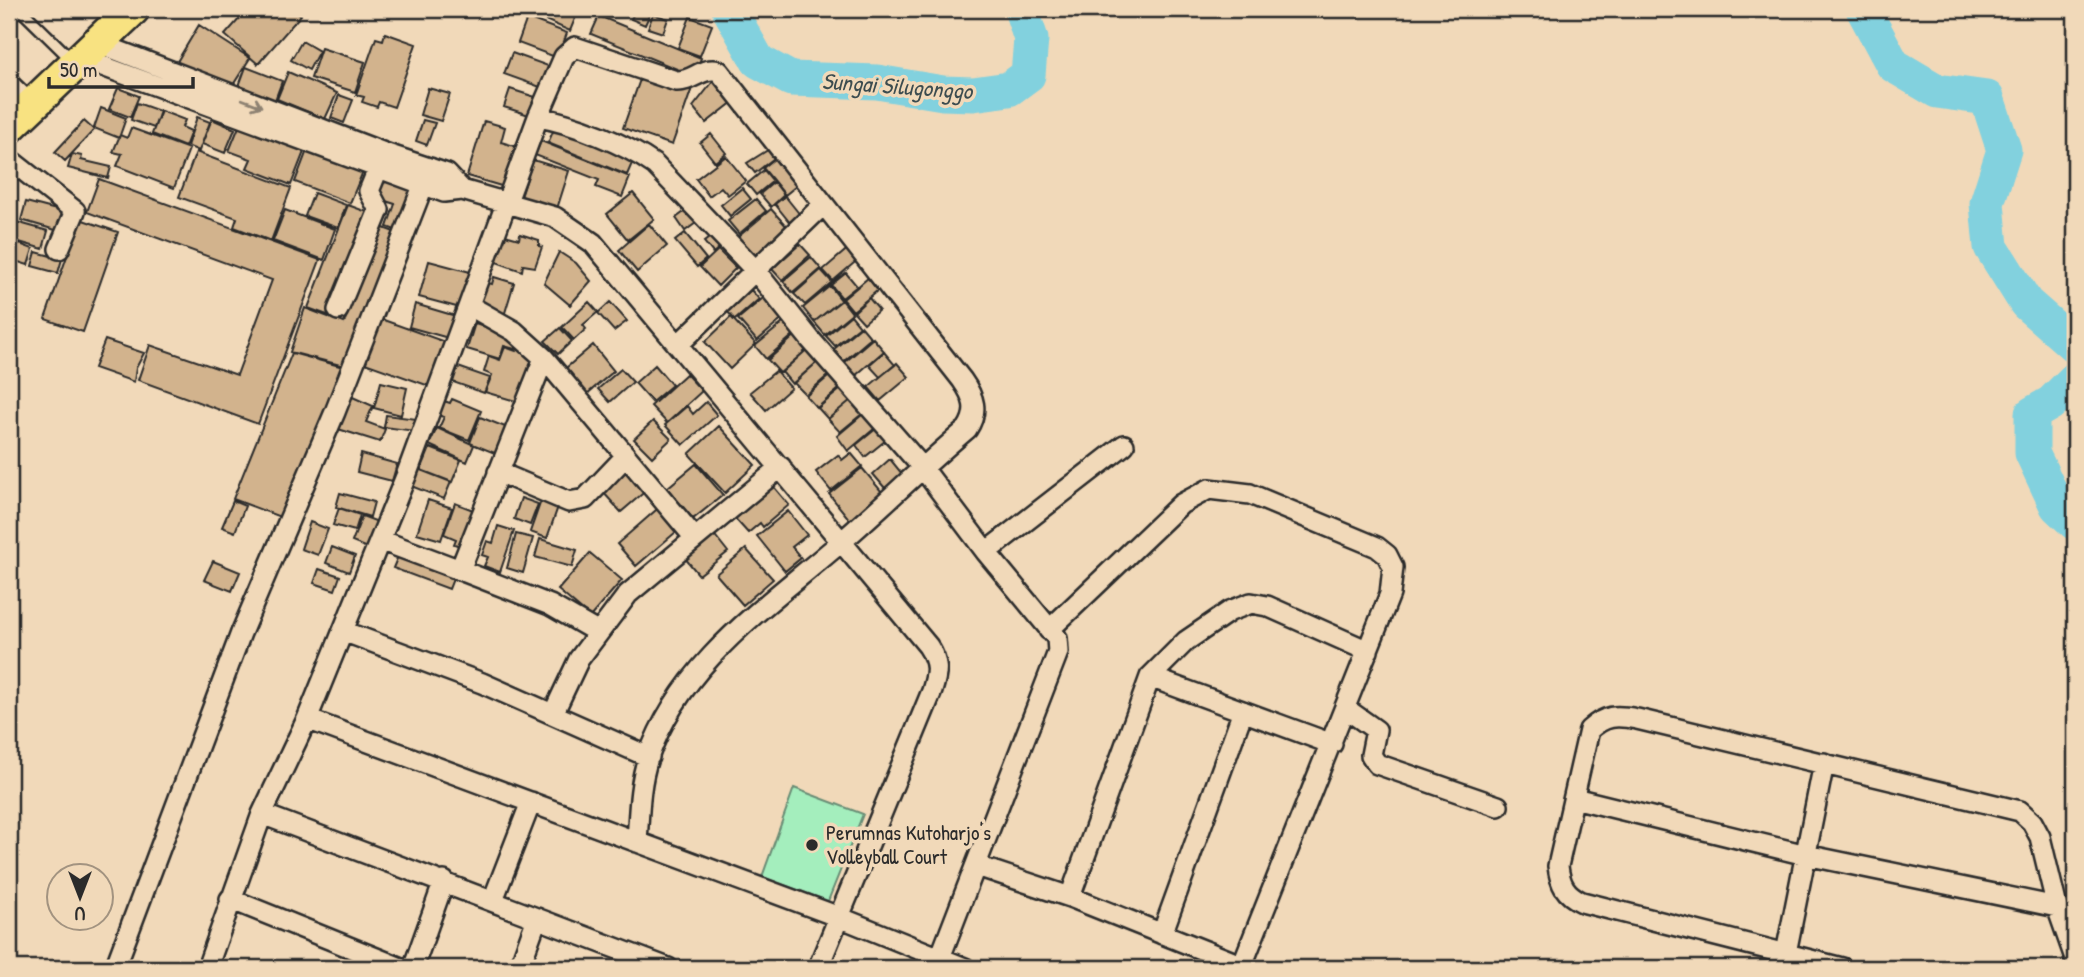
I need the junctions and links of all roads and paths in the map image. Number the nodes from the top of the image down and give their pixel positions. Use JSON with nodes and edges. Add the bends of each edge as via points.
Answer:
{"nodes":[{"id":1,"x":20,"y":9,"type":"edge"},
{"id":2,"x":133,"y":9,"type":"edge"},
{"id":3,"x":85,"y":55,"type":"junction"},
{"id":4,"x":16,"y":105,"type":"edge"},
{"id":5,"x":538,"y":117,"type":"junction"},
{"id":6,"x":358,"y":153,"type":"junction"},
{"id":7,"x":9,"y":159,"type":"edge"},
{"id":8,"x":378,"y":169,"type":"junction"},
{"id":9,"x":427,"y":177,"type":"junction"},
{"id":10,"x":507,"y":203,"type":"junction"},
{"id":11,"x":822,"y":206,"type":"junction"},
{"id":12,"x":59,"y":249,"type":"dead end"},
{"id":13,"x":755,"y":270,"type":"junction"},
{"id":14,"x":470,"y":306,"type":"junction"},
{"id":15,"x":338,"y":310,"type":"dead end"},
{"id":16,"x":679,"y":344,"type":"junction"},
{"id":17,"x":544,"y":358,"type":"junction"},
{"id":18,"x":1124,"y":445,"type":"dead end"},
{"id":19,"x":625,"y":457,"type":"junction"},
{"id":20,"x":781,"y":467,"type":"junction"},
{"id":21,"x":922,"y":467,"type":"junction"},
{"id":22,"x":498,"y":472,"type":"junction"},
{"id":23,"x":694,"y":537,"type":"junction"},
{"id":24,"x":380,"y":540,"type":"junction"},
{"id":25,"x":842,"y":542,"type":"junction"},
{"id":26,"x":986,"y":552,"type":"junction"},
{"id":27,"x":460,"y":570,"type":"junction"},
{"id":28,"x":1049,"y":630,"type":"junction"},
{"id":29,"x":343,"y":631,"type":"junction"},
{"id":30,"x":597,"y":632,"type":"junction"},
{"id":31,"x":1368,"y":651,"type":"junction"},
{"id":32,"x":1150,"y":677,"type":"junction"},
{"id":33,"x":1345,"y":708,"type":"junction"},
{"id":34,"x":1242,"y":711,"type":"junction"},
{"id":35,"x":553,"y":713,"type":"junction"},
{"id":36,"x":307,"y":719,"type":"junction"},
{"id":37,"x":1332,"y":744,"type":"junction"},
{"id":38,"x":649,"y":757,"type":"junction"},
{"id":39,"x":1824,"y":763,"type":"junction"},
{"id":40,"x":1574,"y":798,"type":"junction"},
{"id":41,"x":531,"y":802,"type":"junction"},
{"id":42,"x":1498,"y":807,"type":"dead end"},
{"id":43,"x":262,"y":814,"type":"junction"},
{"id":44,"x":637,"y":842,"type":"junction"},
{"id":45,"x":1806,"y":855,"type":"junction"},
{"id":46,"x":977,"y":866,"type":"junction"},
{"id":47,"x":444,"y":881,"type":"junction"},
{"id":48,"x":1070,"y":897,"type":"junction"},
{"id":49,"x":230,"y":899,"type":"junction"},
{"id":50,"x":493,"y":900,"type":"junction"},
{"id":51,"x":2057,"y":907,"type":"junction"},
{"id":52,"x":839,"y":917,"type":"junction"},
{"id":53,"x":537,"y":918,"type":"junction"},
{"id":54,"x":1162,"y":933,"type":"junction"},
{"id":55,"x":2075,"y":958,"type":"edge"},
{"id":56,"x":1784,"y":961,"type":"edge"},
{"id":57,"x":938,"y":963,"type":"edge"},
{"id":58,"x":1242,"y":967,"type":"edge"},
{"id":59,"x":115,"y":968,"type":"edge"},
{"id":60,"x":206,"y":968,"type":"edge"},
{"id":61,"x":401,"y":968,"type":"edge"},
{"id":62,"x":412,"y":968,"type":"edge"},
{"id":63,"x":519,"y":968,"type":"edge"},
{"id":64,"x":668,"y":968,"type":"edge"},
{"id":65,"x":818,"y":968,"type":"edge"},
{"id":66,"x":965,"y":968,"type":"edge"},
{"id":67,"x":1842,"y":968,"type":"edge"}],
"edges":[{"from":1,"to":3,"type":"lane"},
{"from":2,"to":3,"type":"main road"},
{"from":3,"to":4,"type":"main road"},
{"from":3,"to":6,"type":"street"},
{"from":5,"to":10,"type":"street"},
{"from":5,"to":11,"type":"street","via":[[564,57],[575,47],[676,82],[715,70]]},
{"from":5,"to":13,"type":"street","via":[[642,155]]},
{"from":6,"to":8,"type":"street"},
{"from":6,"to":9,"type":"street"},
{"from":7,"to":12,"type":"street","via":[[75,211]]},
{"from":8,"to":9,"type":"street"},
{"from":8,"to":15,"type":"street","via":[[369,191],[379,210]]},
{"from":9,"to":10,"type":"street","via":[[444,192],[462,190]]},
{"from":9,"to":59,"type":"street","via":[[242,633]]},
{"from":10,"to":14,"type":"street"},
{"from":10,"to":16,"type":"street","via":[[555,217],[593,243]]},
{"from":11,"to":13,"type":"street"},
{"from":11,"to":21,"type":"street","via":[[972,394],[974,418],[967,429]]},
{"from":13,"to":16,"type":"street"},
{"from":13,"to":21,"type":"street"},
{"from":14,"to":17,"type":"street","via":[[514,331]]},
{"from":14,"to":24,"type":"street"},
{"from":16,"to":20,"type":"street"},
{"from":17,"to":19,"type":"street"},
{"from":17,"to":22,"type":"street"},
{"from":18,"to":26,"type":"street"},
{"from":19,"to":22,"type":"street","via":[[578,502]]},
{"from":19,"to":23,"type":"street"},
{"from":20,"to":23,"type":"street"},
{"from":20,"to":25,"type":"street"},
{"from":21,"to":25,"type":"street"},
{"from":21,"to":26,"type":"street"},
{"from":22,"to":27,"type":"street"},
{"from":23,"to":30,"type":"street","via":[[628,594]]},
{"from":24,"to":27,"type":"street"},
{"from":24,"to":29,"type":"street"},
{"from":25,"to":38,"type":"street","via":[[695,672]]},
{"from":25,"to":52,"type":"street","via":[[928,646],[938,672]]},
{"from":26,"to":28,"type":"street"},
{"from":27,"to":30,"type":"street","via":[[551,605]]},
{"from":28,"to":31,"type":"street","via":[[1181,504],[1209,489],[1225,489],[1250,494],[1312,523],[1365,540],[1387,555],[1393,580]]},
{"from":28,"to":46,"type":"street","via":[[1057,638],[1058,652]]},
{"from":29,"to":35,"type":"street"},
{"from":29,"to":36,"type":"street"},
{"from":30,"to":35,"type":"street"},
{"from":31,"to":32,"type":"street","via":[[1251,603],[1230,611],[1186,641]]},
{"from":31,"to":33,"type":"street"},
{"from":32,"to":34,"type":"street"},
{"from":32,"to":48,"type":"street"},
{"from":33,"to":37,"type":"street"},
{"from":33,"to":42,"type":"street","via":[[1376,730],[1371,755],[1377,764]]},
{"from":34,"to":37,"type":"street"},
{"from":34,"to":54,"type":"street"},
{"from":35,"to":38,"type":"street"},
{"from":36,"to":41,"type":"street"},
{"from":36,"to":43,"type":"street"},
{"from":37,"to":58,"type":"street"},
{"from":38,"to":44,"type":"street","via":[[639,799]]},
{"from":39,"to":40,"type":"street","via":[[1617,715],[1602,718],[1589,730]]},
{"from":39,"to":45,"type":"street"},
{"from":39,"to":51,"type":"street","via":[[2020,811],[2040,837]]},
{"from":40,"to":45,"type":"street"},
{"from":40,"to":56,"type":"street","via":[[1558,866],[1560,882],[1569,896]]},
{"from":41,"to":44,"type":"street"},
{"from":41,"to":50,"type":"street"},
{"from":43,"to":47,"type":"street"},
{"from":43,"to":49,"type":"street"},
{"from":44,"to":52,"type":"street"},
{"from":45,"to":51,"type":"street"},
{"from":45,"to":56,"type":"street"},
{"from":46,"to":48,"type":"street"},
{"from":46,"to":57,"type":"street"},
{"from":47,"to":50,"type":"street"},
{"from":47,"to":62,"type":"street"},
{"from":48,"to":54,"type":"street"},
{"from":49,"to":60,"type":"street"},
{"from":49,"to":61,"type":"street"},
{"from":50,"to":53,"type":"street"},
{"from":51,"to":55,"type":"street"},
{"from":52,"to":57,"type":"street"},
{"from":52,"to":65,"type":"street"},
{"from":53,"to":63,"type":"street"},
{"from":53,"to":64,"type":"street"},
{"from":54,"to":58,"type":"street"},
{"from":56,"to":67,"type":"street"},
{"from":57,"to":66,"type":"street"}]}
